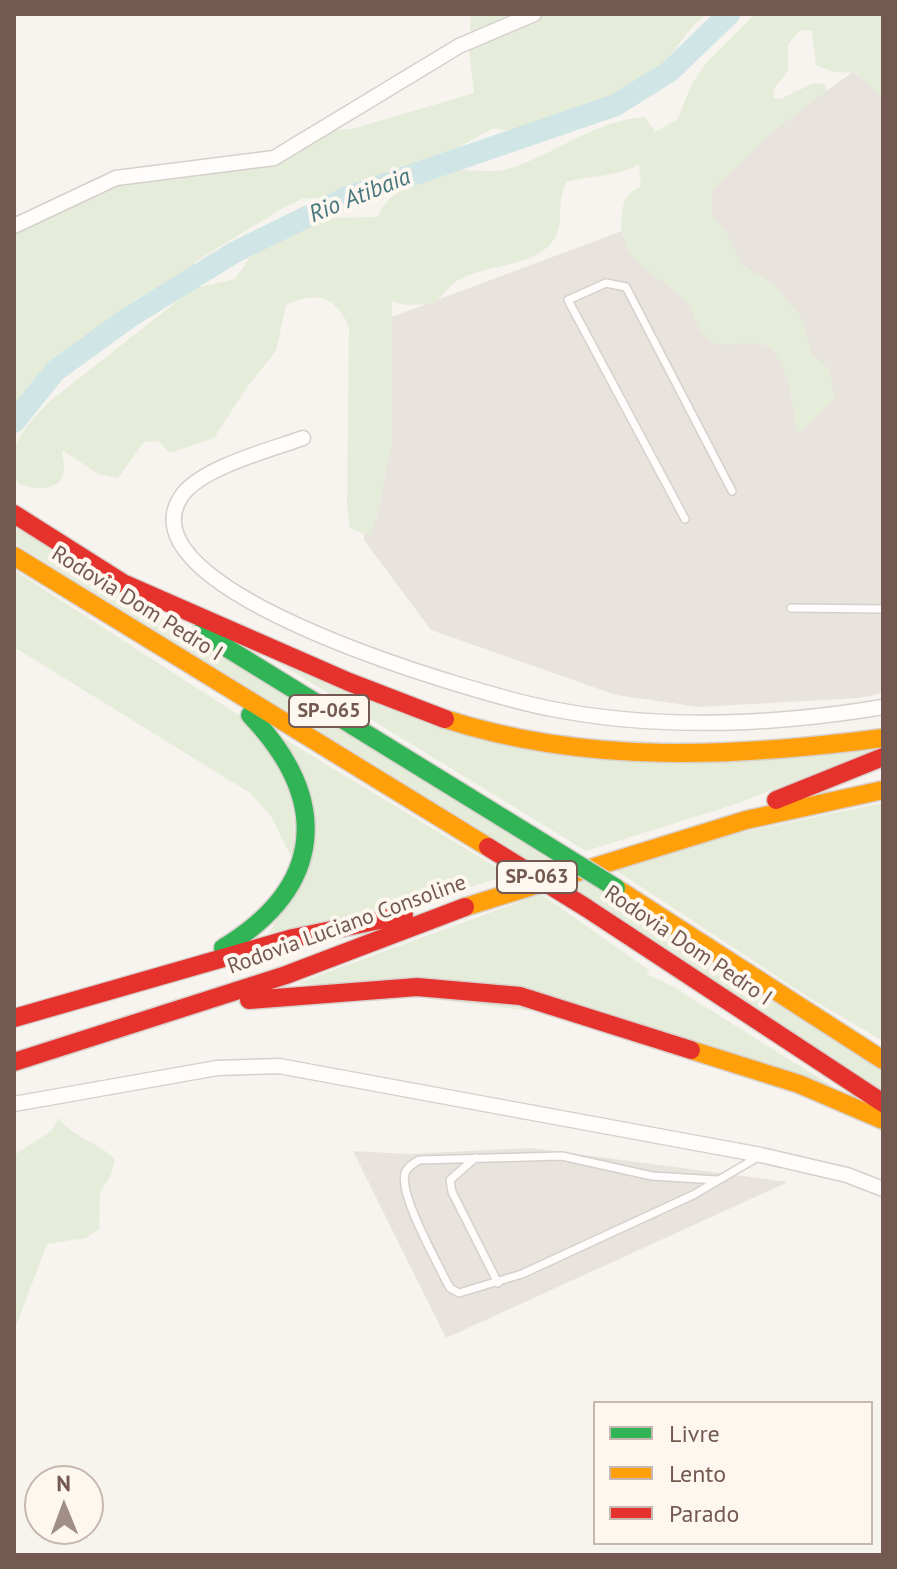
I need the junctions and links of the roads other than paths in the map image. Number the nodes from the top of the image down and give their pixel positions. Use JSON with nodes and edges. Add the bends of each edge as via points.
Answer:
{"nodes":[{"id":1,"x":534,"y":14,"type":"edge"},
{"id":2,"x":14,"y":226,"type":"edge"},
{"id":3,"x":303,"y":438,"type":"dead end"},
{"id":4,"x":732,"y":491,"type":"dead end"},
{"id":5,"x":14,"y":514,"type":"edge"},
{"id":6,"x":685,"y":519,"type":"dead end"},
{"id":7,"x":17,"y":558,"type":"edge"},
{"id":8,"x":125,"y":584,"type":"junction"},
{"id":9,"x":791,"y":608,"type":"dead end"},
{"id":10,"x":883,"y":609,"type":"edge"},
{"id":11,"x":226,"y":687,"type":"junction"},
{"id":12,"x":883,"y":707,"type":"edge"},
{"id":13,"x":883,"y":738,"type":"edge"},
{"id":14,"x":883,"y":757,"type":"edge"},
{"id":15,"x":883,"y":790,"type":"edge"},
{"id":16,"x":182,"y":970,"type":"junction"},
{"id":17,"x":189,"y":1008,"type":"junction"},
{"id":18,"x":14,"y":1018,"type":"edge"},
{"id":19,"x":883,"y":1060,"type":"edge"},
{"id":20,"x":14,"y":1062,"type":"edge"},
{"id":21,"x":883,"y":1103,"type":"edge"},
{"id":22,"x":14,"y":1104,"type":"edge"},
{"id":23,"x":883,"y":1120,"type":"edge"},
{"id":24,"x":761,"y":1155,"type":"junction"},
{"id":25,"x":475,"y":1158,"type":"junction"},
{"id":26,"x":717,"y":1180,"type":"junction"},
{"id":27,"x":883,"y":1189,"type":"edge"},
{"id":28,"x":498,"y":1283,"type":"junction"}],
"edges":[{"from":1,"to":2,"type":"street","via":[[459,46],[274,158],[116,178]]},
{"from":3,"to":12,"type":"street","via":[[191,485],[177,504],[177,533],[190,558],[217,583],[335,642],[452,684],[552,709],[625,719],[755,721]]},
{"from":4,"to":6,"type":"lane","via":[[626,287],[606,283],[568,300]]},
{"from":5,"to":8,"type":"highway","name":"Rodovia Dom Pedro I","number":"SP-065"},
{"from":7,"to":11,"type":"highway","name":"Rodovia Dom Pedro I","number":"SP-065"},
{"from":8,"to":13,"type":"highway","via":[[420,711],[513,738],[684,757]]},
{"from":8,"to":19,"type":"highway","name":"Rodovia Dom Pedro I","number":"SP-065","bridge":true},
{"from":9,"to":10,"type":"lane"},
{"from":11,"to":16,"type":"highway","via":[[293,766],[306,807],[305,843],[297,874],[277,908],[248,935]]},
{"from":11,"to":21,"type":"highway","name":"Rodovia Dom Pedro I","number":"SP-065","bridge":true,"via":[[585,907]]},
{"from":14,"to":16,"type":"highway","name":"Rodovia Luciano Consoline","number":"SP-063","via":[[731,817],[470,897]]},
{"from":15,"to":17,"type":"highway","name":"Rodovia Luciano Consoline","number":"SP-063","via":[[746,820],[473,904]]},
{"from":16,"to":18,"type":"highway","name":"Rodovia Luciano Consoline","number":"SP-063"},
{"from":17,"to":20,"type":"highway","name":"Rodovia Luciano Consoline","number":"SP-063"},
{"from":17,"to":23,"type":"highway","via":[[273,996],[402,988],[488,991],[551,1004],[799,1084]]},
{"from":22,"to":24,"type":"street","via":[[217,1068],[279,1066]]},
{"from":24,"to":26,"type":"lane"},
{"from":24,"to":27,"type":"street"},
{"from":25,"to":26,"type":"lane","via":[[562,1156],[652,1176]]},
{"from":25,"to":28,"type":"lane","via":[[450,1180],[452,1192]]},
{"from":25,"to":28,"type":"lane","via":[[419,1160],[406,1171],[405,1186],[450,1288],[464,1293]]},
{"from":26,"to":28,"type":"lane"}]}
